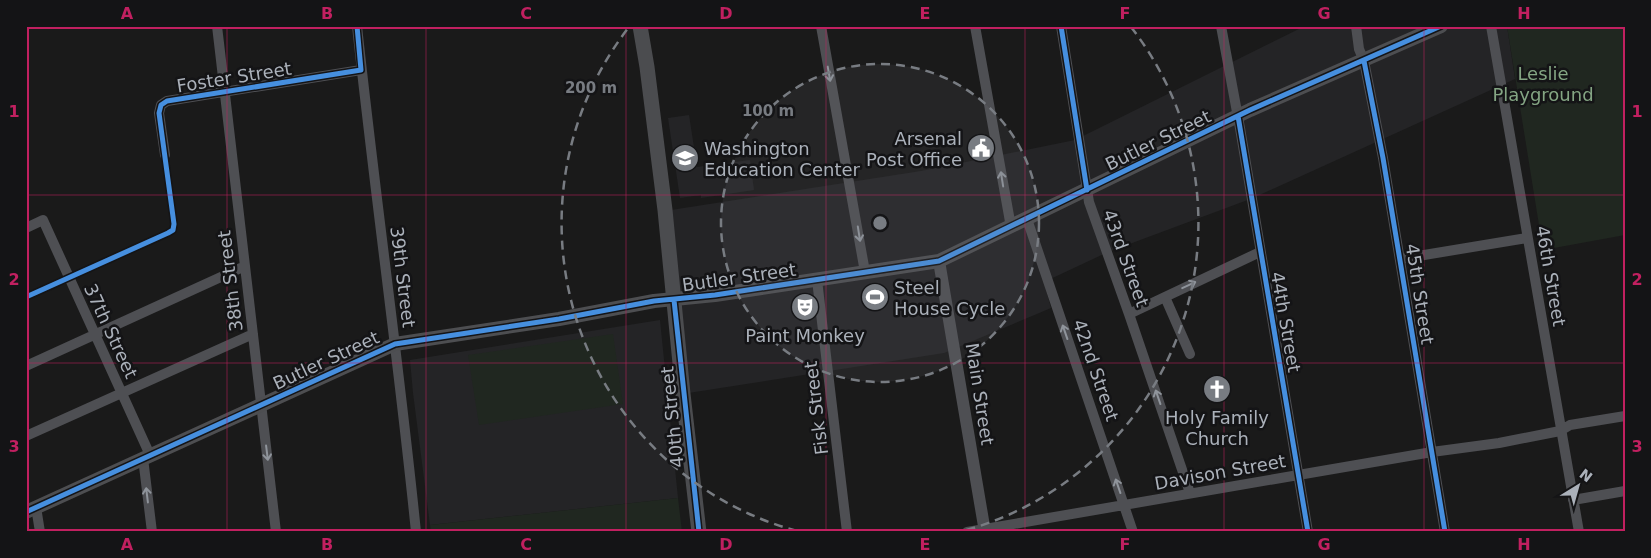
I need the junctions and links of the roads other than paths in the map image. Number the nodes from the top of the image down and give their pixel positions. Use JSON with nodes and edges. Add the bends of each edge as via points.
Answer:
{"nodes":[{"id":1,"x":217,"y":26,"type":"edge"},
{"id":2,"x":357,"y":26,"type":"edge"},
{"id":3,"x":821,"y":26,"type":"edge"},
{"id":4,"x":975,"y":26,"type":"edge"},
{"id":5,"x":1061,"y":26,"type":"edge"},
{"id":6,"x":1221,"y":26,"type":"edge"},
{"id":7,"x":1356,"y":26,"type":"edge"},
{"id":8,"x":1441,"y":26,"type":"edge"},
{"id":9,"x":1491,"y":26,"type":"edge"},
{"id":10,"x":644,"y":27,"type":"edge"},
{"id":11,"x":1364,"y":61,"type":"junction"},
{"id":12,"x":362,"y":70,"type":"junction"},
{"id":13,"x":225,"y":92,"type":"junction"},
{"id":14,"x":1238,"y":116,"type":"junction"},
{"id":15,"x":165,"y":155,"type":"dead end"},
{"id":16,"x":1087,"y":190,"type":"junction"},
{"id":17,"x":1027,"y":219,"type":"junction"},
{"id":18,"x":1011,"y":227,"type":"junction"},
{"id":19,"x":26,"y":228,"type":"edge"},
{"id":20,"x":1527,"y":238,"type":"junction"},
{"id":21,"x":1260,"y":252,"type":"junction"},
{"id":22,"x":1400,"y":259,"type":"junction"},
{"id":23,"x":939,"y":261,"type":"junction"},
{"id":24,"x":245,"y":266,"type":"junction"},
{"id":25,"x":865,"y":272,"type":"junction"},
{"id":26,"x":817,"y":280,"type":"junction"},
{"id":27,"x":1165,"y":297,"type":"junction"},
{"id":28,"x":674,"y":300,"type":"junction"},
{"id":29,"x":1130,"y":314,"type":"junction"},
{"id":30,"x":95,"y":334,"type":"junction"},
{"id":31,"x":253,"y":334,"type":"junction"},
{"id":32,"x":395,"y":344,"type":"junction"},
{"id":33,"x":1190,"y":354,"type":"dead end"},
{"id":34,"x":26,"y":366,"type":"edge"},
{"id":35,"x":122,"y":393,"type":"junction"},
{"id":36,"x":261,"y":405,"type":"junction"},
{"id":37,"x":1625,"y":416,"type":"edge"},
{"id":38,"x":1560,"y":432,"type":"junction"},
{"id":39,"x":26,"y":436,"type":"edge"},
{"id":40,"x":1432,"y":452,"type":"junction"},
{"id":41,"x":147,"y":457,"type":"junction"},
{"id":42,"x":1298,"y":475,"type":"junction"},
{"id":43,"x":1625,"y":491,"type":"edge"},
{"id":44,"x":1190,"y":493,"type":"junction"},
{"id":45,"x":1573,"y":500,"type":"junction"},
{"id":46,"x":1124,"y":504,"type":"junction"},
{"id":47,"x":31,"y":509,"type":"edge"},
{"id":48,"x":984,"y":530,"type":"edge"},
{"id":49,"x":413,"y":531,"type":"edge"},
{"id":50,"x":40,"y":532,"type":"edge"},
{"id":51,"x":152,"y":532,"type":"edge"},
{"id":52,"x":276,"y":532,"type":"edge"},
{"id":53,"x":699,"y":532,"type":"edge"},
{"id":54,"x":847,"y":532,"type":"edge"},
{"id":55,"x":967,"y":532,"type":"edge"},
{"id":56,"x":1134,"y":532,"type":"edge"},
{"id":57,"x":1308,"y":532,"type":"edge"},
{"id":58,"x":1445,"y":532,"type":"edge"},
{"id":59,"x":1579,"y":532,"type":"edge"}],
"edges":[{"from":1,"to":13,"type":"street","name":"38th Street"},
{"from":2,"to":12,"type":"street","name":"39th Street"},
{"from":3,"to":25,"type":"street","one_way":true},
{"from":18,"to":4,"type":"street","one_way":true},
{"from":5,"to":16,"type":"street","name":"43rd Street"},
{"from":6,"to":14,"type":"street","name":"44th Street"},
{"from":7,"to":11,"type":"street","name":"45th Street"},
{"from":8,"to":11,"type":"main road","name":"Butler Street"},
{"from":9,"to":20,"type":"street","name":"46th Street"},
{"from":10,"to":28,"type":"main road","name":"40th Street"},
{"from":11,"to":14,"type":"main road","name":"Butler Street"},
{"from":11,"to":22,"type":"street","name":"45th Street"},
{"from":12,"to":13,"type":"street","name":"Foster Street"},
{"from":12,"to":32,"type":"street","name":"39th Street"},
{"from":13,"to":15,"type":"street","name":"Foster Street","via":[[167,101],[161,105],[159,113]]},
{"from":13,"to":24,"type":"street","name":"38th Street"},
{"from":14,"to":16,"type":"main road","name":"Butler Street"},
{"from":14,"to":21,"type":"street","name":"44th Street"},
{"from":16,"to":17,"type":"main road","name":"Butler Street"},
{"from":16,"to":29,"type":"street","name":"43rd Street"},
{"from":17,"to":18,"type":"main road","name":"Butler Street"},
{"from":46,"to":17,"type":"street","name":"42nd Street","one_way":true},
{"from":18,"to":23,"type":"main road","name":"Butler Street"},
{"from":19,"to":30,"type":"street","name":"37th Street","via":[[43,220]]},
{"from":20,"to":22,"type":"street"},
{"from":20,"to":38,"type":"street","name":"46th Street"},
{"from":27,"to":21,"type":"street","one_way":true},
{"from":21,"to":42,"type":"street","name":"44th Street"},
{"from":22,"to":40,"type":"street","name":"45th Street"},
{"from":23,"to":25,"type":"main road","name":"Butler Street"},
{"from":23,"to":48,"type":"street","name":"Main Street"},
{"from":24,"to":30,"type":"street"},
{"from":24,"to":31,"type":"street","name":"38th Street"},
{"from":25,"to":26,"type":"main road","name":"Butler Street"},
{"from":26,"to":28,"type":"main road","name":"Butler Street"},
{"from":26,"to":54,"type":"street","name":"Fisk Street"},
{"from":27,"to":29,"type":"street"},
{"from":27,"to":33,"type":"street"},
{"from":28,"to":32,"type":"main road","name":"Butler Street"},
{"from":28,"to":53,"type":"main road","name":"40th Street"},
{"from":44,"to":29,"type":"street","name":"43rd Street","one_way":true},
{"from":30,"to":34,"type":"street"},
{"from":30,"to":35,"type":"street","name":"37th Street"},
{"from":31,"to":35,"type":"street"},
{"from":31,"to":36,"type":"street","name":"38th Street"},
{"from":32,"to":36,"type":"main road","name":"Butler Street"},
{"from":32,"to":49,"type":"street","name":"39th Street"},
{"from":35,"to":39,"type":"street"},
{"from":35,"to":41,"type":"street","name":"37th Street"},
{"from":36,"to":41,"type":"main road","name":"Butler Street"},
{"from":36,"to":52,"type":"street","name":"38th Street","one_way":true},
{"from":37,"to":38,"type":"street","name":"Davison Street","via":[[1570,425]]},
{"from":38,"to":40,"type":"street","name":"Davison Street"},
{"from":38,"to":45,"type":"street","name":"46th Street"},
{"from":40,"to":42,"type":"street","name":"Davison Street"},
{"from":40,"to":58,"type":"street","name":"45th Street"},
{"from":41,"to":47,"type":"main road","name":"Butler Street"},
{"from":51,"to":41,"type":"street","name":"37th Street","one_way":true},
{"from":42,"to":44,"type":"street","name":"Davison Street"},
{"from":42,"to":57,"type":"street","name":"44th Street"},
{"from":43,"to":45,"type":"street"},
{"from":44,"to":46,"type":"street","name":"Davison Street"},
{"from":45,"to":59,"type":"street","name":"46th Street"},
{"from":46,"to":48,"type":"street","name":"Davison Street"},
{"from":46,"to":56,"type":"street","name":"42nd Street"},
{"from":47,"to":50,"type":"street"},
{"from":48,"to":55,"type":"street","name":"Davison Street"}]}
